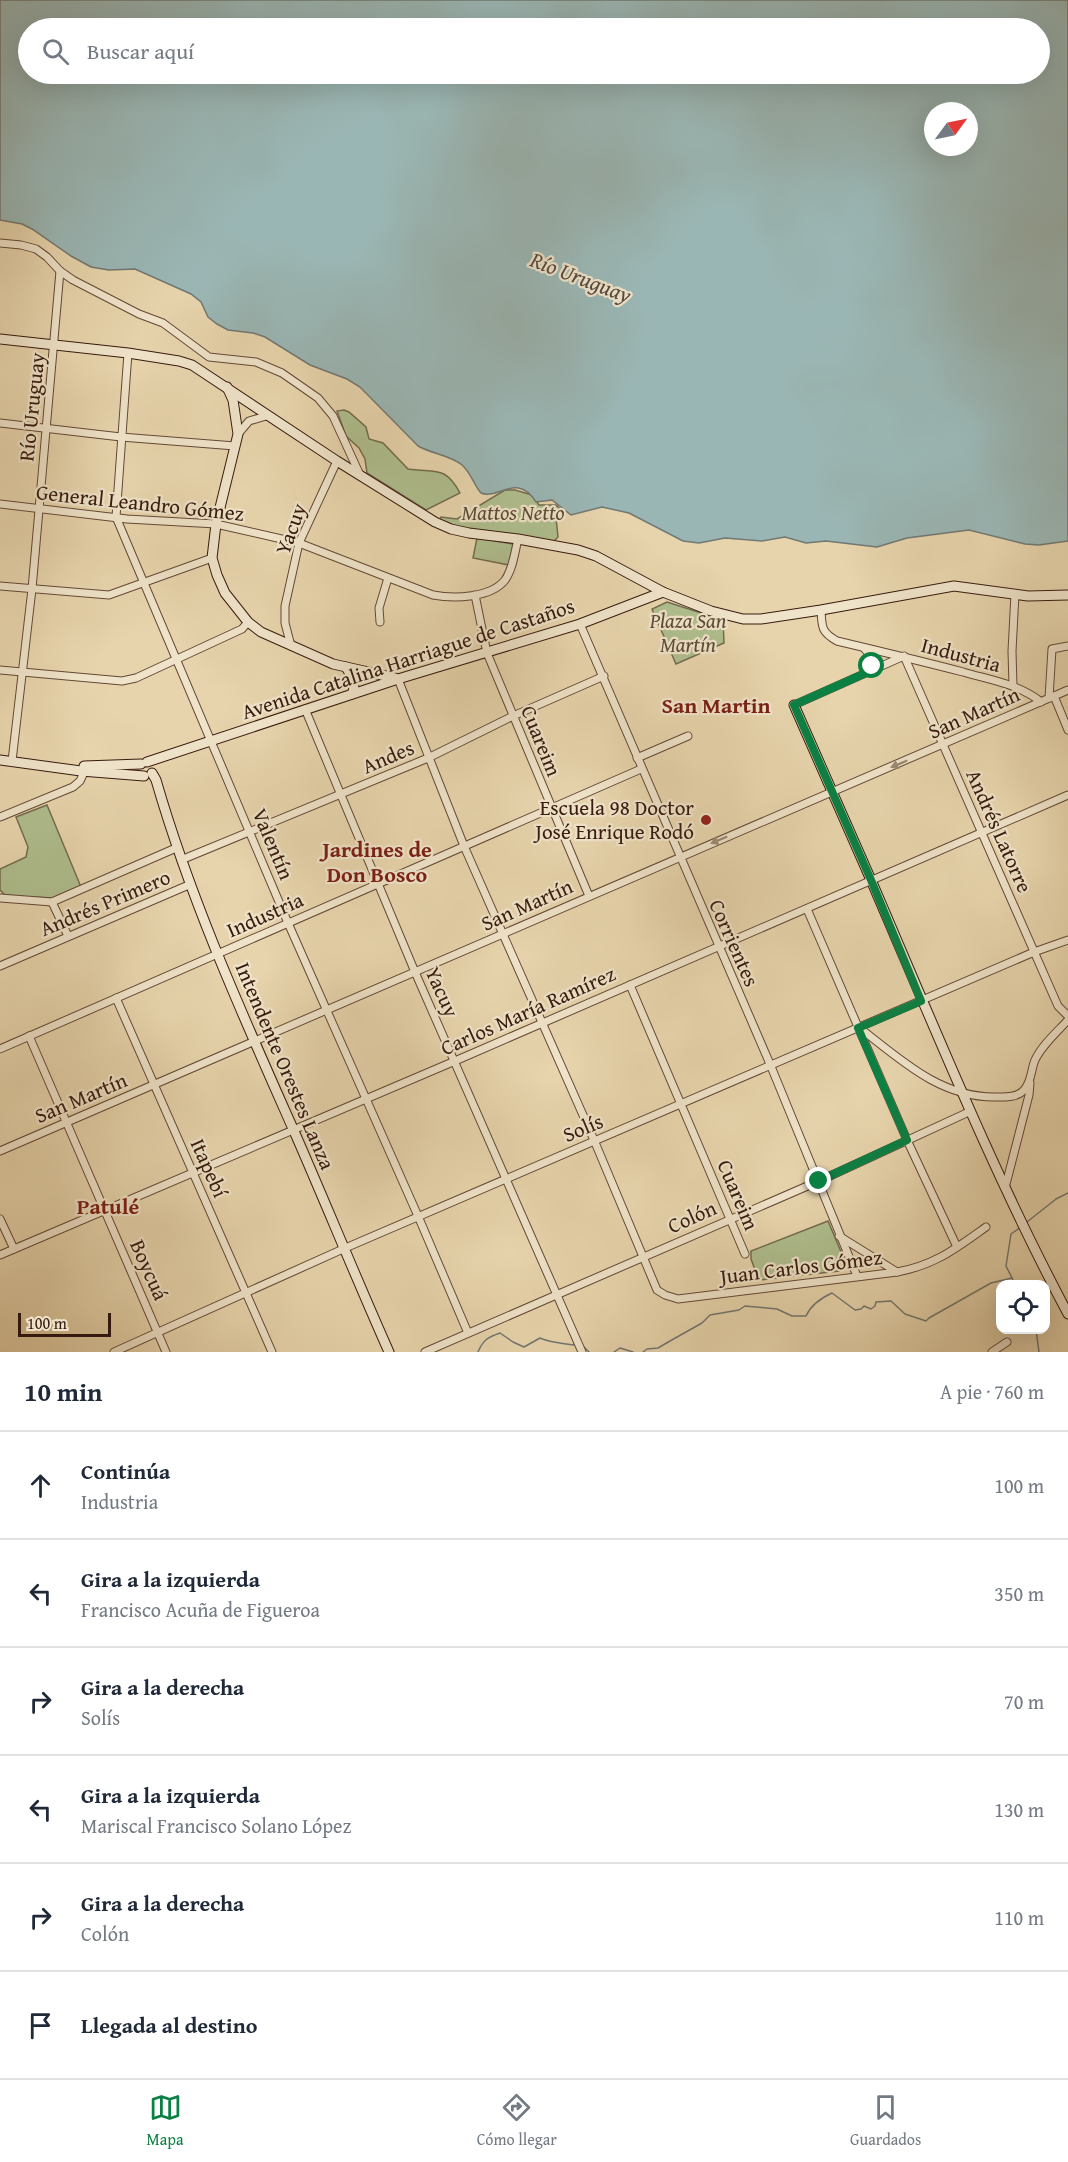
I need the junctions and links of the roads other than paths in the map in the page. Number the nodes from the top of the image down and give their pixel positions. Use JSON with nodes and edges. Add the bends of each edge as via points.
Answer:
{"nodes":[{"id":1,"x":0,"y":243,"type":"edge"},
{"id":2,"x":60,"y":272,"type":"junction"},
{"id":3,"x":0,"y":339,"type":"edge"},
{"id":4,"x":55,"y":344,"type":"junction"},
{"id":5,"x":128,"y":353,"type":"junction"},
{"id":6,"x":226,"y":387,"type":"junction"},
{"id":7,"x":266,"y":416,"type":"junction"},
{"id":8,"x":0,"y":423,"type":"edge"},
{"id":9,"x":47,"y":427,"type":"junction"},
{"id":10,"x":238,"y":434,"type":"junction"},
{"id":11,"x":122,"y":437,"type":"junction"},
{"id":12,"x":235,"y":446,"type":"junction"},
{"id":13,"x":337,"y":461,"type":"junction"},
{"id":14,"x":360,"y":476,"type":"junction"},
{"id":15,"x":0,"y":504,"type":"edge"},
{"id":16,"x":39,"y":508,"type":"junction"},
{"id":17,"x":116,"y":517,"type":"junction"},
{"id":18,"x":216,"y":524,"type":"junction"},
{"id":19,"x":518,"y":539,"type":"junction"},
{"id":20,"x":299,"y":543,"type":"junction"},
{"id":21,"x":212,"y":558,"type":"junction"},
{"id":22,"x":388,"y":578,"type":"junction"},
{"id":23,"x":143,"y":584,"type":"junction"},
{"id":24,"x":0,"y":586,"type":"edge"},
{"id":25,"x":32,"y":589,"type":"junction"},
{"id":26,"x":663,"y":592,"type":"junction"},
{"id":27,"x":1015,"y":594,"type":"junction"},
{"id":28,"x":475,"y":595,"type":"junction"},
{"id":29,"x":1068,"y":596,"type":"edge"},
{"id":30,"x":821,"y":610,"type":"junction"},
{"id":31,"x":248,"y":622,"type":"junction"},
{"id":32,"x":380,"y":622,"type":"dead end"},
{"id":33,"x":580,"y":624,"type":"junction"},
{"id":34,"x":291,"y":646,"type":"junction"},
{"id":35,"x":1068,"y":646,"type":"edge"},
{"id":36,"x":862,"y":647,"type":"junction"},
{"id":37,"x":487,"y":653,"type":"junction"},
{"id":38,"x":904,"y":656,"type":"junction"},
{"id":39,"x":175,"y":659,"type":"junction"},
{"id":40,"x":346,"y":667,"type":"junction"},
{"id":41,"x":0,"y":670,"type":"edge"},
{"id":42,"x":23,"y":672,"type":"junction"},
{"id":43,"x":868,"y":672,"type":"junction"},
{"id":44,"x":604,"y":676,"type":"junction"},
{"id":45,"x":398,"y":679,"type":"junction"},
{"id":46,"x":1013,"y":686,"type":"junction"},
{"id":47,"x":1068,"y":690,"type":"edge"},
{"id":48,"x":352,"y":694,"type":"junction"},
{"id":49,"x":1051,"y":697,"type":"junction"},
{"id":50,"x":1041,"y":702,"type":"junction"},
{"id":51,"x":794,"y":705,"type":"joint"},
{"id":52,"x":305,"y":709,"type":"junction"},
{"id":53,"x":513,"y":716,"type":"junction"},
{"id":54,"x":1068,"y":730,"type":"edge"},
{"id":55,"x":688,"y":736,"type":"dead end"},
{"id":56,"x":212,"y":742,"type":"junction"},
{"id":57,"x":943,"y":745,"type":"junction"},
{"id":58,"x":428,"y":758,"type":"junction"},
{"id":59,"x":637,"y":758,"type":"junction"},
{"id":60,"x":0,"y":760,"type":"edge"},
{"id":61,"x":16,"y":762,"type":"junction"},
{"id":62,"x":86,"y":768,"type":"junction"},
{"id":63,"x":641,"y":769,"type":"junction"},
{"id":64,"x":147,"y":770,"type":"junction"},
{"id":65,"x":832,"y":793,"type":"junction"},
{"id":66,"x":340,"y":795,"type":"junction"},
{"id":67,"x":1068,"y":795,"type":"edge"},
{"id":68,"x":551,"y":808,"type":"junction"},
{"id":69,"x":0,"y":817,"type":"edge"},
{"id":70,"x":249,"y":831,"type":"junction"},
{"id":71,"x":982,"y":832,"type":"junction"},
{"id":72,"x":464,"y":846,"type":"junction"},
{"id":73,"x":176,"y":848,"type":"junction"},
{"id":74,"x":679,"y":857,"type":"junction"},
{"id":75,"x":181,"y":860,"type":"junction"},
{"id":76,"x":871,"y":880,"type":"junction"},
{"id":77,"x":191,"y":884,"type":"junction"},
{"id":78,"x":377,"y":884,"type":"junction"},
{"id":79,"x":589,"y":896,"type":"junction"},
{"id":80,"x":0,"y":898,"type":"edge"},
{"id":81,"x":52,"y":902,"type":"junction"},
{"id":82,"x":807,"y":909,"type":"junction"},
{"id":83,"x":288,"y":923,"type":"junction"},
{"id":84,"x":501,"y":934,"type":"junction"},
{"id":85,"x":68,"y":936,"type":"junction"},
{"id":86,"x":1068,"y":940,"type":"edge"},
{"id":87,"x":718,"y":947,"type":"junction"},
{"id":88,"x":1034,"y":952,"type":"junction"},
{"id":89,"x":218,"y":954,"type":"junction"},
{"id":90,"x":0,"y":966,"type":"edge"},
{"id":91,"x":415,"y":972,"type":"junction"},
{"id":92,"x":630,"y":985,"type":"junction"},
{"id":93,"x":116,"y":998,"type":"junction"},
{"id":94,"x":921,"y":1001,"type":"junction"},
{"id":95,"x":326,"y":1010,"type":"junction"},
{"id":96,"x":1068,"y":1018,"type":"edge"},
{"id":97,"x":542,"y":1022,"type":"junction"},
{"id":98,"x":858,"y":1028,"type":"junction"},
{"id":99,"x":29,"y":1036,"type":"junction"},
{"id":100,"x":253,"y":1042,"type":"junction"},
{"id":101,"x":0,"y":1049,"type":"edge"},
{"id":102,"x":455,"y":1061,"type":"junction"},
{"id":103,"x":770,"y":1064,"type":"junction"},
{"id":104,"x":1030,"y":1080,"type":"junction"},
{"id":105,"x":154,"y":1085,"type":"junction"},
{"id":106,"x":963,"y":1093,"type":"junction"},
{"id":107,"x":366,"y":1099,"type":"junction"},
{"id":108,"x":682,"y":1104,"type":"junction"},
{"id":109,"x":971,"y":1111,"type":"junction"},
{"id":110,"x":66,"y":1123,"type":"junction"},
{"id":111,"x":294,"y":1131,"type":"junction"},
{"id":112,"x":594,"y":1140,"type":"junction"},
{"id":113,"x":907,"y":1140,"type":"junction"},
{"id":114,"x":0,"y":1151,"type":"edge"},
{"id":115,"x":193,"y":1172,"type":"junction"},
{"id":116,"x":507,"y":1180,"type":"junction"},
{"id":117,"x":819,"y":1181,"type":"junction"},
{"id":118,"x":1005,"y":1188,"type":"junction"},
{"id":119,"x":105,"y":1211,"type":"junction"},
{"id":120,"x":418,"y":1216,"type":"junction"},
{"id":121,"x":730,"y":1218,"type":"junction"},
{"id":122,"x":0,"y":1219,"type":"edge"},
{"id":123,"x":986,"y":1227,"type":"dead end"},
{"id":124,"x":839,"y":1236,"type":"junction"},
{"id":125,"x":957,"y":1247,"type":"junction"},
{"id":126,"x":14,"y":1249,"type":"junction"},
{"id":127,"x":343,"y":1249,"type":"junction"},
{"id":128,"x":745,"y":1254,"type":"dead end"},
{"id":129,"x":0,"y":1255,"type":"edge"},
{"id":130,"x":642,"y":1257,"type":"junction"},
{"id":131,"x":897,"y":1272,"type":"junction"},
{"id":132,"x":857,"y":1276,"type":"junction"},
{"id":133,"x":246,"y":1293,"type":"junction"},
{"id":134,"x":556,"y":1294,"type":"junction"},
{"id":135,"x":1068,"y":1314,"type":"edge"},
{"id":136,"x":158,"y":1333,"type":"junction"},
{"id":137,"x":468,"y":1333,"type":"junction"},
{"id":138,"x":1007,"y":1342,"type":"dead end"},
{"id":139,"x":114,"y":1352,"type":"edge"},
{"id":140,"x":166,"y":1352,"type":"edge"},
{"id":141,"x":272,"y":1352,"type":"edge"},
{"id":142,"x":389,"y":1352,"type":"edge"},
{"id":143,"x":425,"y":1352,"type":"edge"},
{"id":144,"x":582,"y":1352,"type":"edge"},
{"id":145,"x":992,"y":1352,"type":"edge"}],
"edges":[{"from":1,"to":2,"type":"street","via":[[36,249]]},
{"from":2,"to":4,"type":"street","name":"Río Uruguay"},
{"from":2,"to":14,"type":"street","via":[[163,323],[209,357],[256,362],[282,373],[318,398],[333,416]]},
{"from":3,"to":4,"type":"street"},
{"from":4,"to":5,"type":"street"},
{"from":4,"to":9,"type":"street","name":"Río Uruguay"},
{"from":5,"to":6,"type":"street","via":[[192,365]]},
{"from":5,"to":11,"type":"street","name":"Valentín"},
{"from":6,"to":7,"type":"street"},
{"from":6,"to":10,"type":"street","via":[[233,400]]},
{"from":7,"to":10,"type":"street","via":[[249,421]]},
{"from":7,"to":13,"type":"street"},
{"from":8,"to":9,"type":"street"},
{"from":9,"to":11,"type":"street"},
{"from":9,"to":16,"type":"street","name":"Río Uruguay"},
{"from":10,"to":12,"type":"street"},
{"from":11,"to":12,"type":"street"},
{"from":11,"to":17,"type":"street","name":"Valentín"},
{"from":12,"to":18,"type":"street"},
{"from":13,"to":14,"type":"street"},
{"from":13,"to":20,"type":"street","name":"Yacuy"},
{"from":14,"to":19,"type":"street","via":[[451,529]]},
{"from":15,"to":16,"type":"street","name":"General Leandro Gómez"},
{"from":16,"to":17,"type":"street","name":"General Leandro Gómez"},
{"from":16,"to":25,"type":"street","name":"Río Uruguay"},
{"from":17,"to":18,"type":"street","name":"General Leandro Gómez"},
{"from":17,"to":23,"type":"street","name":"Valentín"},
{"from":18,"to":20,"type":"street","name":"General Leandro Gómez"},
{"from":18,"to":21,"type":"street"},
{"from":19,"to":26,"type":"street","via":[[596,556]]},
{"from":19,"to":28,"type":"street","name":"General Leandro Gómez","via":[[505,580]]},
{"from":20,"to":22,"type":"street","name":"General Leandro Gómez"},
{"from":20,"to":34,"type":"street","name":"Yacuy","via":[[285,606]]},
{"from":21,"to":23,"type":"street"},
{"from":21,"to":31,"type":"street","via":[[225,593]]},
{"from":22,"to":28,"type":"street","name":"General Leandro Gómez","via":[[447,598]]},
{"from":22,"to":32,"type":"street","via":[[379,608]]},
{"from":23,"to":25,"type":"street","via":[[109,595]]},
{"from":23,"to":39,"type":"street","name":"Valentín"},
{"from":24,"to":25,"type":"street"},
{"from":25,"to":42,"type":"street","name":"Río Uruguay"},
{"from":26,"to":30,"type":"street","via":[[743,619]]},
{"from":26,"to":33,"type":"street","name":"Avenida Catalina Harriague de Castaños"},
{"from":27,"to":29,"type":"street"},
{"from":27,"to":30,"type":"street","via":[[954,586]]},
{"from":27,"to":46,"type":"street"},
{"from":28,"to":37,"type":"street","name":"Cuareim"},
{"from":30,"to":36,"type":"street","name":"Industria","via":[[827,635]]},
{"from":31,"to":34,"type":"street"},
{"from":31,"to":39,"type":"street"},
{"from":33,"to":37,"type":"street","name":"Avenida Catalina Harriague de Castaños"},
{"from":33,"to":44,"type":"street","name":"Corrientes"},
{"from":34,"to":40,"type":"street"},
{"from":35,"to":49,"type":"street","via":[[1052,649]]},
{"from":36,"to":38,"type":"street","name":"Industria"},
{"from":36,"to":43,"type":"street","via":[[872,658]]},
{"from":37,"to":45,"type":"street","name":"Avenida Catalina Harriague de Castaños"},
{"from":37,"to":53,"type":"street","name":"Cuareim"},
{"from":38,"to":43,"type":"street","name":"Industria"},
{"from":38,"to":46,"type":"street","name":"Industria"},
{"from":38,"to":57,"type":"street","name":"Andrés Latorre"},
{"from":39,"to":42,"type":"street","via":[[122,681]]},
{"from":39,"to":56,"type":"street","name":"Valentín"},
{"from":40,"to":45,"type":"street"},
{"from":40,"to":48,"type":"street","via":[[354,684]]},
{"from":41,"to":42,"type":"street"},
{"from":42,"to":61,"type":"street","name":"Río Uruguay"},
{"from":43,"to":51,"type":"street","name":"Industria"},
{"from":44,"to":53,"type":"street","name":"Andes"},
{"from":44,"to":59,"type":"street","name":"Corrientes"},
{"from":45,"to":48,"type":"street","name":"Avenida Catalina Harriague de Castaños"},
{"from":45,"to":58,"type":"street"},
{"from":46,"to":50,"type":"street","name":"Industria"},
{"from":47,"to":49,"type":"street","name":"San Martín"},
{"from":48,"to":52,"type":"street","name":"Avenida Catalina Harriague de Castaños"},
{"from":49,"to":50,"type":"street","name":"San Martín"},
{"from":49,"to":54,"type":"street"},
{"from":50,"to":57,"type":"street","name":"San Martín"},
{"from":51,"to":65,"type":"street"},
{"from":52,"to":56,"type":"street","name":"Avenida Catalina Harriague de Castaños"},
{"from":52,"to":66,"type":"street","name":"Yacuy"},
{"from":53,"to":58,"type":"street","name":"Andes"},
{"from":53,"to":68,"type":"street","name":"Cuareim"},
{"from":55,"to":59,"type":"street"},
{"from":56,"to":64,"type":"street","name":"Avenida Catalina Harriague de Castaños","via":[[163,758]]},
{"from":56,"to":70,"type":"street","name":"Valentín"},
{"from":57,"to":65,"type":"street","name":"San Martín","one_way":true},
{"from":57,"to":71,"type":"street","name":"Andrés Latorre"},
{"from":58,"to":66,"type":"street","name":"Andes"},
{"from":58,"to":72,"type":"street"},
{"from":59,"to":63,"type":"street","name":"Corrientes"},
{"from":60,"to":61,"type":"street","name":"Avenida Catalina Harriague de Castaños"},
{"from":61,"to":62,"type":"street","name":"Avenida Catalina Harriague de Castaños"},
{"from":62,"to":64,"type":"street","name":"Avenida Catalina Harriague de Castaños"},
{"from":62,"to":69,"type":"street","via":[[73,787]]},
{"from":63,"to":68,"type":"street","name":"Industria"},
{"from":63,"to":74,"type":"street","name":"Corrientes"},
{"from":64,"to":73,"type":"street","name":"Intendente Orestes Lanza","via":[[159,790]]},
{"from":65,"to":74,"type":"street","name":"San Martín","one_way":true},
{"from":65,"to":76,"type":"street"},
{"from":66,"to":70,"type":"street","name":"Andes"},
{"from":66,"to":78,"type":"street","name":"Yacuy"},
{"from":67,"to":71,"type":"street","name":"Carlos María Ramírez"},
{"from":68,"to":72,"type":"street","name":"Industria"},
{"from":68,"to":79,"type":"street","name":"Cuareim"},
{"from":70,"to":75,"type":"street","name":"Andes"},
{"from":70,"to":83,"type":"street","name":"Valentín"},
{"from":71,"to":76,"type":"street","name":"Carlos María Ramírez"},
{"from":71,"to":88,"type":"street","name":"Andrés Latorre"},
{"from":72,"to":78,"type":"street","name":"Industria"},
{"from":72,"to":84,"type":"street"},
{"from":73,"to":75,"type":"street","name":"Intendente Orestes Lanza"},
{"from":73,"to":81,"type":"street"},
{"from":74,"to":79,"type":"street","name":"San Martín"},
{"from":74,"to":87,"type":"street","name":"Corrientes"},
{"from":75,"to":77,"type":"street","name":"Intendente Orestes Lanza"},
{"from":76,"to":82,"type":"street","name":"Carlos María Ramírez"},
{"from":76,"to":94,"type":"street"},
{"from":77,"to":85,"type":"street","name":"Andrés Primero"},
{"from":77,"to":89,"type":"street","name":"Intendente Orestes Lanza"},
{"from":78,"to":83,"type":"street","name":"Industria"},
{"from":78,"to":91,"type":"street","name":"Yacuy"},
{"from":79,"to":84,"type":"street","name":"San Martín"},
{"from":80,"to":81,"type":"street"},
{"from":81,"to":85,"type":"street"},
{"from":82,"to":87,"type":"street","name":"Carlos María Ramírez"},
{"from":82,"to":98,"type":"street"},
{"from":83,"to":89,"type":"street","name":"Industria"},
{"from":83,"to":95,"type":"street","name":"Valentín"},
{"from":84,"to":91,"type":"street","name":"San Martín"},
{"from":84,"to":97,"type":"street"},
{"from":85,"to":90,"type":"street","name":"Andrés Primero"},
{"from":86,"to":88,"type":"street","name":"Solís"},
{"from":87,"to":92,"type":"street","name":"Carlos María Ramírez"},
{"from":87,"to":103,"type":"street","name":"Corrientes"},
{"from":88,"to":94,"type":"street","name":"Solís"},
{"from":88,"to":96,"type":"street","name":"Andrés Latorre","via":[[1058,1006]]},
{"from":89,"to":93,"type":"street","name":"Industria"},
{"from":89,"to":100,"type":"street","name":"Intendente Orestes Lanza"},
{"from":91,"to":95,"type":"street","name":"San Martín"},
{"from":91,"to":102,"type":"street","name":"Yacuy"},
{"from":92,"to":97,"type":"street","name":"Carlos María Ramírez"},
{"from":92,"to":108,"type":"street","name":"Cuareim"},
{"from":93,"to":99,"type":"street","name":"Industria"},
{"from":93,"to":105,"type":"street","name":"Itapebí"},
{"from":94,"to":98,"type":"street","name":"Solís"},
{"from":94,"to":106,"type":"street"},
{"from":95,"to":100,"type":"street","name":"San Martín"},
{"from":95,"to":107,"type":"street","name":"Valentín"},
{"from":96,"to":104,"type":"street","via":[[1034,1062]]},
{"from":97,"to":102,"type":"street","name":"Carlos María Ramírez"},
{"from":97,"to":112,"type":"street"},
{"from":98,"to":103,"type":"street","name":"Solís"},
{"from":98,"to":106,"type":"street","via":[[920,1074]]},
{"from":98,"to":113,"type":"street"},
{"from":99,"to":101,"type":"street","name":"Industria"},
{"from":99,"to":110,"type":"street","name":"Boycuá"},
{"from":100,"to":105,"type":"street","name":"San Martín"},
{"from":100,"to":111,"type":"street","name":"Intendente Orestes Lanza"},
{"from":102,"to":107,"type":"street","name":"Carlos María Ramírez"},
{"from":102,"to":116,"type":"street","name":"Yacuy"},
{"from":103,"to":108,"type":"street","name":"Solís"},
{"from":103,"to":117,"type":"street","name":"Corrientes"},
{"from":104,"to":106,"type":"street","via":[[1019,1094],[1005,1097]]},
{"from":104,"to":118,"type":"street"},
{"from":105,"to":110,"type":"street","name":"San Martín"},
{"from":105,"to":115,"type":"street","name":"Itapebí"},
{"from":106,"to":109,"type":"street"},
{"from":107,"to":111,"type":"street","name":"Carlos María Ramírez"},
{"from":107,"to":120,"type":"street","name":"Valentín"},
{"from":108,"to":112,"type":"street","name":"Solís"},
{"from":108,"to":121,"type":"street","name":"Cuareim"},
{"from":109,"to":113,"type":"street","name":"Colón"},
{"from":109,"to":118,"type":"street"},
{"from":110,"to":114,"type":"street","name":"San Martín"},
{"from":110,"to":119,"type":"street","name":"Boycuá"},
{"from":111,"to":115,"type":"street","name":"Carlos María Ramírez"},
{"from":111,"to":127,"type":"street","name":"Intendente Orestes Lanza"},
{"from":112,"to":116,"type":"street","name":"Solís"},
{"from":112,"to":130,"type":"street"},
{"from":113,"to":117,"type":"street","name":"Colón"},
{"from":113,"to":125,"type":"street"},
{"from":115,"to":119,"type":"street","name":"Carlos María Ramírez"},
{"from":115,"to":133,"type":"street","name":"Itapebí"},
{"from":116,"to":120,"type":"street","name":"Solís"},
{"from":116,"to":134,"type":"street","name":"Yacuy"},
{"from":117,"to":121,"type":"street","name":"Colón"},
{"from":117,"to":124,"type":"street","name":"Corrientes"},
{"from":118,"to":135,"type":"street"},
{"from":119,"to":126,"type":"street","name":"Carlos María Ramírez"},
{"from":119,"to":136,"type":"street","name":"Boycuá"},
{"from":120,"to":127,"type":"street","name":"Solís"},
{"from":120,"to":137,"type":"street","name":"Valentín"},
{"from":121,"to":128,"type":"street","name":"Cuareim"},
{"from":121,"to":130,"type":"street","name":"Colón"},
{"from":122,"to":126,"type":"street"},
{"from":123,"to":125,"type":"street","name":"Juan Carlos Gómez"},
{"from":124,"to":131,"type":"street"},
{"from":124,"to":132,"type":"street","name":"Corrientes"},
{"from":125,"to":131,"type":"street","name":"Juan Carlos Gómez","via":[[917,1269]]},
{"from":126,"to":129,"type":"street","name":"Carlos María Ramírez"},
{"from":127,"to":133,"type":"street","name":"Solís"},
{"from":127,"to":142,"type":"street","name":"Intendente Orestes Lanza"},
{"from":130,"to":132,"type":"street","name":"Juan Carlos Gómez","via":[[657,1290],[678,1299]]},
{"from":130,"to":134,"type":"street","name":"Colón"},
{"from":131,"to":132,"type":"street","name":"Juan Carlos Gómez"},
{"from":133,"to":136,"type":"street","name":"Solís"},
{"from":133,"to":141,"type":"street","name":"Itapebí"},
{"from":134,"to":137,"type":"street","name":"Colón"},
{"from":134,"to":144,"type":"street","name":"Yacuy"},
{"from":136,"to":139,"type":"street","name":"Solís"},
{"from":136,"to":140,"type":"street","name":"Boycuá"},
{"from":137,"to":143,"type":"street","name":"Colón"},
{"from":138,"to":145,"type":"street"}]}
